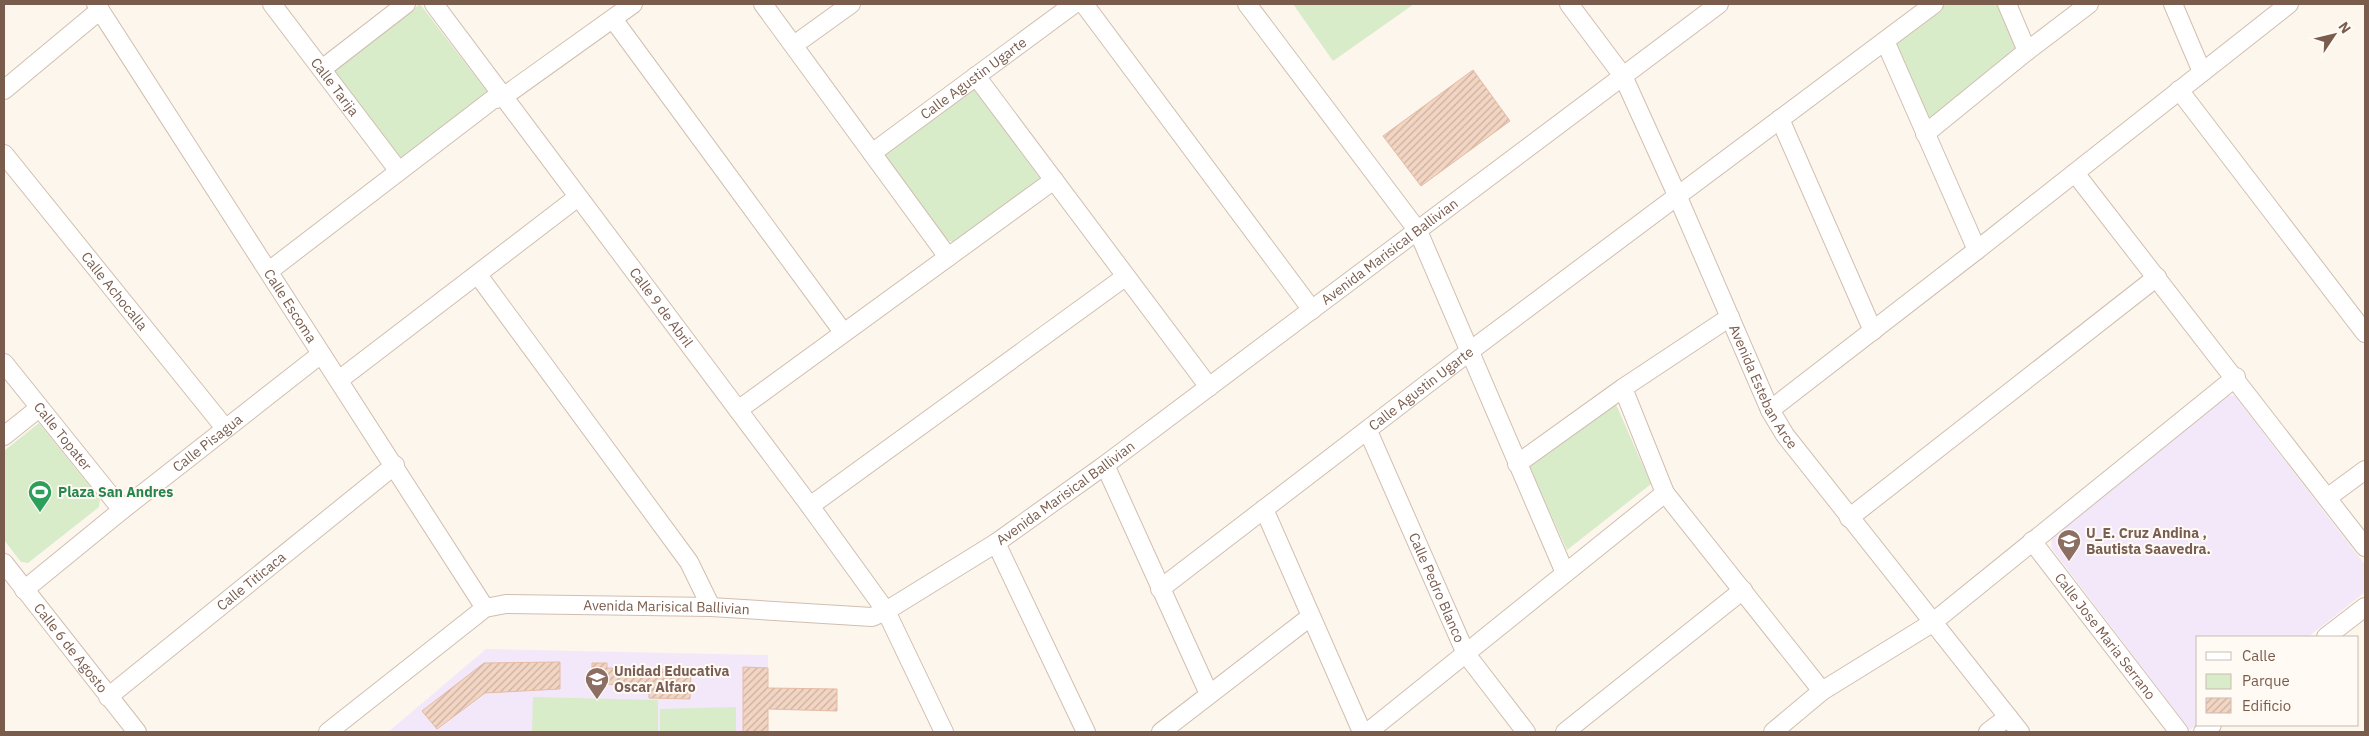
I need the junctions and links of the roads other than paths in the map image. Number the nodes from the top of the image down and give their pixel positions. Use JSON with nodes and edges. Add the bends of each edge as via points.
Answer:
{"nodes":[{"id":1,"x":272,"y":4,"type":"edge"},
{"id":2,"x":406,"y":4,"type":"edge"},
{"id":3,"x":434,"y":4,"type":"edge"},
{"id":4,"x":633,"y":4,"type":"edge"},
{"id":5,"x":763,"y":4,"type":"edge"},
{"id":6,"x":851,"y":4,"type":"edge"},
{"id":7,"x":1074,"y":4,"type":"edge"},
{"id":8,"x":1084,"y":4,"type":"edge"},
{"id":9,"x":1247,"y":4,"type":"edge"},
{"id":10,"x":1569,"y":4,"type":"edge"},
{"id":11,"x":1719,"y":4,"type":"edge"},
{"id":12,"x":1934,"y":4,"type":"edge"},
{"id":13,"x":2007,"y":4,"type":"edge"},
{"id":14,"x":2089,"y":4,"type":"edge"},
{"id":15,"x":2173,"y":4,"type":"edge"},
{"id":16,"x":2289,"y":4,"type":"edge"},
{"id":17,"x":98,"y":7,"type":"edge"},
{"id":18,"x":613,"y":18,"type":"junction"},
{"id":19,"x":1885,"y":42,"type":"junction"},
{"id":20,"x":794,"y":45,"type":"junction"},
{"id":21,"x":2027,"y":51,"type":"junction"},
{"id":22,"x":322,"y":69,"type":"junction"},
{"id":23,"x":2202,"y":72,"type":"junction"},
{"id":24,"x":976,"y":76,"type":"junction"},
{"id":25,"x":1623,"y":76,"type":"junction"},
{"id":26,"x":4,"y":90,"type":"edge"},
{"id":27,"x":2179,"y":90,"type":"junction"},
{"id":28,"x":503,"y":97,"type":"junction"},
{"id":29,"x":1780,"y":119,"type":"junction"},
{"id":30,"x":1925,"y":134,"type":"junction"},
{"id":31,"x":872,"y":153,"type":"junction"},
{"id":32,"x":4,"y":154,"type":"edge"},
{"id":33,"x":398,"y":170,"type":"junction"},
{"id":34,"x":2075,"y":173,"type":"junction"},
{"id":35,"x":1054,"y":180,"type":"junction"},
{"id":36,"x":1678,"y":195,"type":"junction"},
{"id":37,"x":578,"y":197,"type":"junction"},
{"id":38,"x":1418,"y":231,"type":"junction"},
{"id":39,"x":1977,"y":250,"type":"junction"},
{"id":40,"x":948,"y":257,"type":"junction"},
{"id":41,"x":269,"y":271,"type":"junction"},
{"id":42,"x":478,"y":275,"type":"junction"},
{"id":43,"x":2157,"y":276,"type":"junction"},
{"id":44,"x":1124,"y":277,"type":"junction"},
{"id":45,"x":1312,"y":310,"type":"junction"},
{"id":46,"x":1730,"y":316,"type":"junction"},
{"id":47,"x":1873,"y":331,"type":"junction"},
{"id":48,"x":843,"y":332,"type":"junction"},
{"id":49,"x":2365,"y":333,"type":"edge"},
{"id":50,"x":1470,"y":351,"type":"junction"},
{"id":51,"x":322,"y":354,"type":"junction"},
{"id":52,"x":4,"y":363,"type":"edge"},
{"id":53,"x":2236,"y":377,"type":"junction"},
{"id":54,"x":338,"y":380,"type":"junction"},
{"id":55,"x":1208,"y":387,"type":"junction"},
{"id":56,"x":1623,"y":388,"type":"junction"},
{"id":57,"x":39,"y":408,"type":"junction"},
{"id":58,"x":738,"y":410,"type":"junction"},
{"id":59,"x":1770,"y":410,"type":"junction"},
{"id":60,"x":225,"y":428,"type":"junction"},
{"id":61,"x":1368,"y":431,"type":"junction"},
{"id":62,"x":4,"y":436,"type":"edge"},
{"id":63,"x":1517,"y":464,"type":"junction"},
{"id":64,"x":394,"y":465,"type":"junction"},
{"id":65,"x":1105,"y":465,"type":"junction"},
{"id":66,"x":2365,"y":470,"type":"edge"},
{"id":67,"x":1665,"y":493,"type":"junction"},
{"id":68,"x":2327,"y":498,"type":"junction"},
{"id":69,"x":810,"y":506,"type":"junction"},
{"id":70,"x":1264,"y":509,"type":"junction"},
{"id":71,"x":122,"y":510,"type":"junction"},
{"id":72,"x":1849,"y":518,"type":"junction"},
{"id":73,"x":2032,"y":541,"type":"junction"},
{"id":74,"x":996,"y":543,"type":"junction"},
{"id":75,"x":2365,"y":547,"type":"edge"},
{"id":76,"x":4,"y":563,"type":"edge"},
{"id":77,"x":1564,"y":573,"type":"junction"},
{"id":78,"x":1160,"y":589,"type":"junction"},
{"id":79,"x":24,"y":590,"type":"junction"},
{"id":80,"x":1743,"y":590,"type":"junction"},
{"id":81,"x":711,"y":607,"type":"junction"},
{"id":82,"x":2365,"y":607,"type":"edge"},
{"id":83,"x":485,"y":608,"type":"junction"},
{"id":84,"x":886,"y":611,"type":"junction"},
{"id":85,"x":1310,"y":617,"type":"junction"},
{"id":86,"x":1932,"y":622,"type":"junction"},
{"id":87,"x":2327,"y":636,"type":"edge"},
{"id":88,"x":1466,"y":654,"type":"junction"},
{"id":89,"x":1822,"y":691,"type":"junction"},
{"id":90,"x":1209,"y":694,"type":"junction"},
{"id":91,"x":108,"y":696,"type":"junction"},
{"id":92,"x":2008,"y":717,"type":"junction"},
{"id":93,"x":137,"y":732,"type":"edge"},
{"id":94,"x":328,"y":732,"type":"edge"},
{"id":95,"x":944,"y":732,"type":"edge"},
{"id":96,"x":1086,"y":732,"type":"edge"},
{"id":97,"x":1161,"y":732,"type":"edge"},
{"id":98,"x":1362,"y":732,"type":"edge"},
{"id":99,"x":1368,"y":732,"type":"edge"},
{"id":100,"x":1526,"y":732,"type":"edge"},
{"id":101,"x":1565,"y":732,"type":"edge"},
{"id":102,"x":1773,"y":732,"type":"edge"},
{"id":103,"x":1988,"y":732,"type":"edge"},
{"id":104,"x":2020,"y":732,"type":"edge"},
{"id":105,"x":2179,"y":732,"type":"edge"}],
"edges":[{"from":1,"to":22,"type":"street","name":"Calle Tarija"},
{"from":2,"to":22,"type":"street"},
{"from":3,"to":28,"type":"street","name":"Calle 9 de Abril"},
{"from":4,"to":18,"type":"street"},
{"from":5,"to":20,"type":"street"},
{"from":6,"to":20,"type":"street"},
{"from":7,"to":24,"type":"street","name":"Calle Agustin Ugarte"},
{"from":8,"to":45,"type":"street"},
{"from":9,"to":38,"type":"street","name":"Calle Agustin Ugarte"},
{"from":10,"to":25,"type":"street","name":"Avenida Esteban Arce"},
{"from":11,"to":25,"type":"street","name":"Avenida Marisical Ballivian"},
{"from":12,"to":19,"type":"street"},
{"from":13,"to":21,"type":"street"},
{"from":14,"to":21,"type":"street"},
{"from":15,"to":23,"type":"street"},
{"from":16,"to":23,"type":"street"},
{"from":17,"to":26,"type":"street"},
{"from":17,"to":41,"type":"street","name":"Calle Escoma"},
{"from":18,"to":28,"type":"street"},
{"from":18,"to":48,"type":"street"},
{"from":19,"to":29,"type":"street"},
{"from":19,"to":30,"type":"street"},
{"from":20,"to":31,"type":"street"},
{"from":21,"to":30,"type":"street"},
{"from":22,"to":33,"type":"street","name":"Calle Tarija"},
{"from":23,"to":27,"type":"street"},
{"from":24,"to":31,"type":"street","name":"Calle Agustin Ugarte"},
{"from":24,"to":35,"type":"street"},
{"from":25,"to":36,"type":"street","name":"Avenida Esteban Arce"},
{"from":25,"to":38,"type":"street","name":"Avenida Marisical Ballivian"},
{"from":27,"to":34,"type":"street"},
{"from":27,"to":49,"type":"street"},
{"from":28,"to":33,"type":"street","via":[[492,100]]},
{"from":28,"to":37,"type":"street","name":"Calle 9 de Abril"},
{"from":29,"to":36,"type":"street"},
{"from":29,"to":47,"type":"street"},
{"from":30,"to":39,"type":"street"},
{"from":31,"to":40,"type":"street"},
{"from":32,"to":60,"type":"street","name":"Calle Achocalla"},
{"from":33,"to":41,"type":"street"},
{"from":34,"to":39,"type":"street"},
{"from":34,"to":43,"type":"street"},
{"from":35,"to":40,"type":"street"},
{"from":35,"to":44,"type":"street"},
{"from":36,"to":46,"type":"street","name":"Avenida Esteban Arce"},
{"from":36,"to":50,"type":"street"},
{"from":37,"to":42,"type":"street"},
{"from":37,"to":58,"type":"street","name":"Calle 9 de Abril"},
{"from":38,"to":45,"type":"street","name":"Avenida Marisical Ballivian"},
{"from":38,"to":50,"type":"street","name":"Calle Agustin Ugarte"},
{"from":39,"to":47,"type":"street"},
{"from":40,"to":48,"type":"street"},
{"from":41,"to":51,"type":"street","name":"Calle Escoma"},
{"from":42,"to":54,"type":"street"},
{"from":42,"to":81,"type":"street","via":[[689,562]]},
{"from":43,"to":53,"type":"street"},
{"from":43,"to":72,"type":"street"},
{"from":44,"to":55,"type":"street"},
{"from":44,"to":69,"type":"street"},
{"from":45,"to":55,"type":"street","name":"Avenida Marisical Ballivian"},
{"from":46,"to":56,"type":"street"},
{"from":46,"to":59,"type":"street","name":"Avenida Esteban Arce"},
{"from":47,"to":59,"type":"street"},
{"from":48,"to":58,"type":"street"},
{"from":50,"to":61,"type":"street","name":"Calle Agustin Ugarte"},
{"from":50,"to":63,"type":"street"},
{"from":51,"to":54,"type":"street","name":"Calle Escoma"},
{"from":51,"to":60,"type":"street","name":"Calle Pisagua"},
{"from":52,"to":57,"type":"street","name":"Calle Topater"},
{"from":53,"to":68,"type":"street"},
{"from":53,"to":73,"type":"street"},
{"from":54,"to":64,"type":"street","name":"Calle Escoma"},
{"from":55,"to":65,"type":"street","name":"Avenida Marisical Ballivian"},
{"from":56,"to":63,"type":"street"},
{"from":56,"to":67,"type":"street"},
{"from":57,"to":62,"type":"street"},
{"from":57,"to":71,"type":"street","name":"Calle Topater"},
{"from":58,"to":69,"type":"street","name":"Calle 9 de Abril"},
{"from":59,"to":72,"type":"street","name":"Avenida Esteban Arce","via":[[1785,435]]},
{"from":60,"to":71,"type":"street","name":"Calle Pisagua"},
{"from":61,"to":70,"type":"street","name":"Calle Agustin Ugarte"},
{"from":61,"to":88,"type":"street","name":"Calle Pedro Blanco"},
{"from":63,"to":77,"type":"street"},
{"from":64,"to":83,"type":"street","name":"Calle Escoma"},
{"from":64,"to":91,"type":"street","name":"Calle Titicaca"},
{"from":65,"to":74,"type":"street","name":"Avenida Marisical Ballivian"},
{"from":65,"to":78,"type":"street"},
{"from":66,"to":68,"type":"street"},
{"from":67,"to":77,"type":"street"},
{"from":67,"to":80,"type":"street"},
{"from":68,"to":75,"type":"street"},
{"from":69,"to":84,"type":"street","name":"Calle 9 de Abril"},
{"from":70,"to":78,"type":"street","name":"Calle Agustin Ugarte"},
{"from":70,"to":85,"type":"street"},
{"from":71,"to":79,"type":"street","name":"Calle Pisagua"},
{"from":72,"to":86,"type":"street","name":"Avenida Esteban Arce"},
{"from":73,"to":86,"type":"street"},
{"from":73,"to":105,"type":"street","name":"Calle Jose Maria Serrano"},
{"from":74,"to":84,"type":"street","name":"Avenida Marisical Ballivian"},
{"from":74,"to":96,"type":"street"},
{"from":76,"to":79,"type":"street","name":"Calle 6 de Agosto"},
{"from":77,"to":88,"type":"street"},
{"from":78,"to":90,"type":"street"},
{"from":79,"to":91,"type":"street","name":"Calle 6 de Agosto"},
{"from":80,"to":89,"type":"street"},
{"from":80,"to":101,"type":"street"},
{"from":81,"to":83,"type":"street","name":"Avenida Marisical Ballivian","via":[[506,604]]},
{"from":81,"to":84,"type":"street","name":"Avenida Marisical Ballivian","via":[[872,616]]},
{"from":82,"to":87,"type":"street"},
{"from":83,"to":94,"type":"street","name":"Avenida Marisical Ballivian"},
{"from":84,"to":95,"type":"street","name":"Calle 9 de Abril"},
{"from":85,"to":90,"type":"street"},
{"from":85,"to":98,"type":"street"},
{"from":86,"to":89,"type":"street"},
{"from":86,"to":92,"type":"street","name":"Avenida Esteban Arce"},
{"from":88,"to":99,"type":"street"},
{"from":88,"to":100,"type":"street","name":"Calle Pedro Blanco"},
{"from":89,"to":102,"type":"street"},
{"from":90,"to":97,"type":"street"},
{"from":91,"to":93,"type":"street","name":"Calle 6 de Agosto"},
{"from":92,"to":103,"type":"street"},
{"from":92,"to":104,"type":"street","name":"Avenida Esteban Arce"}]}
